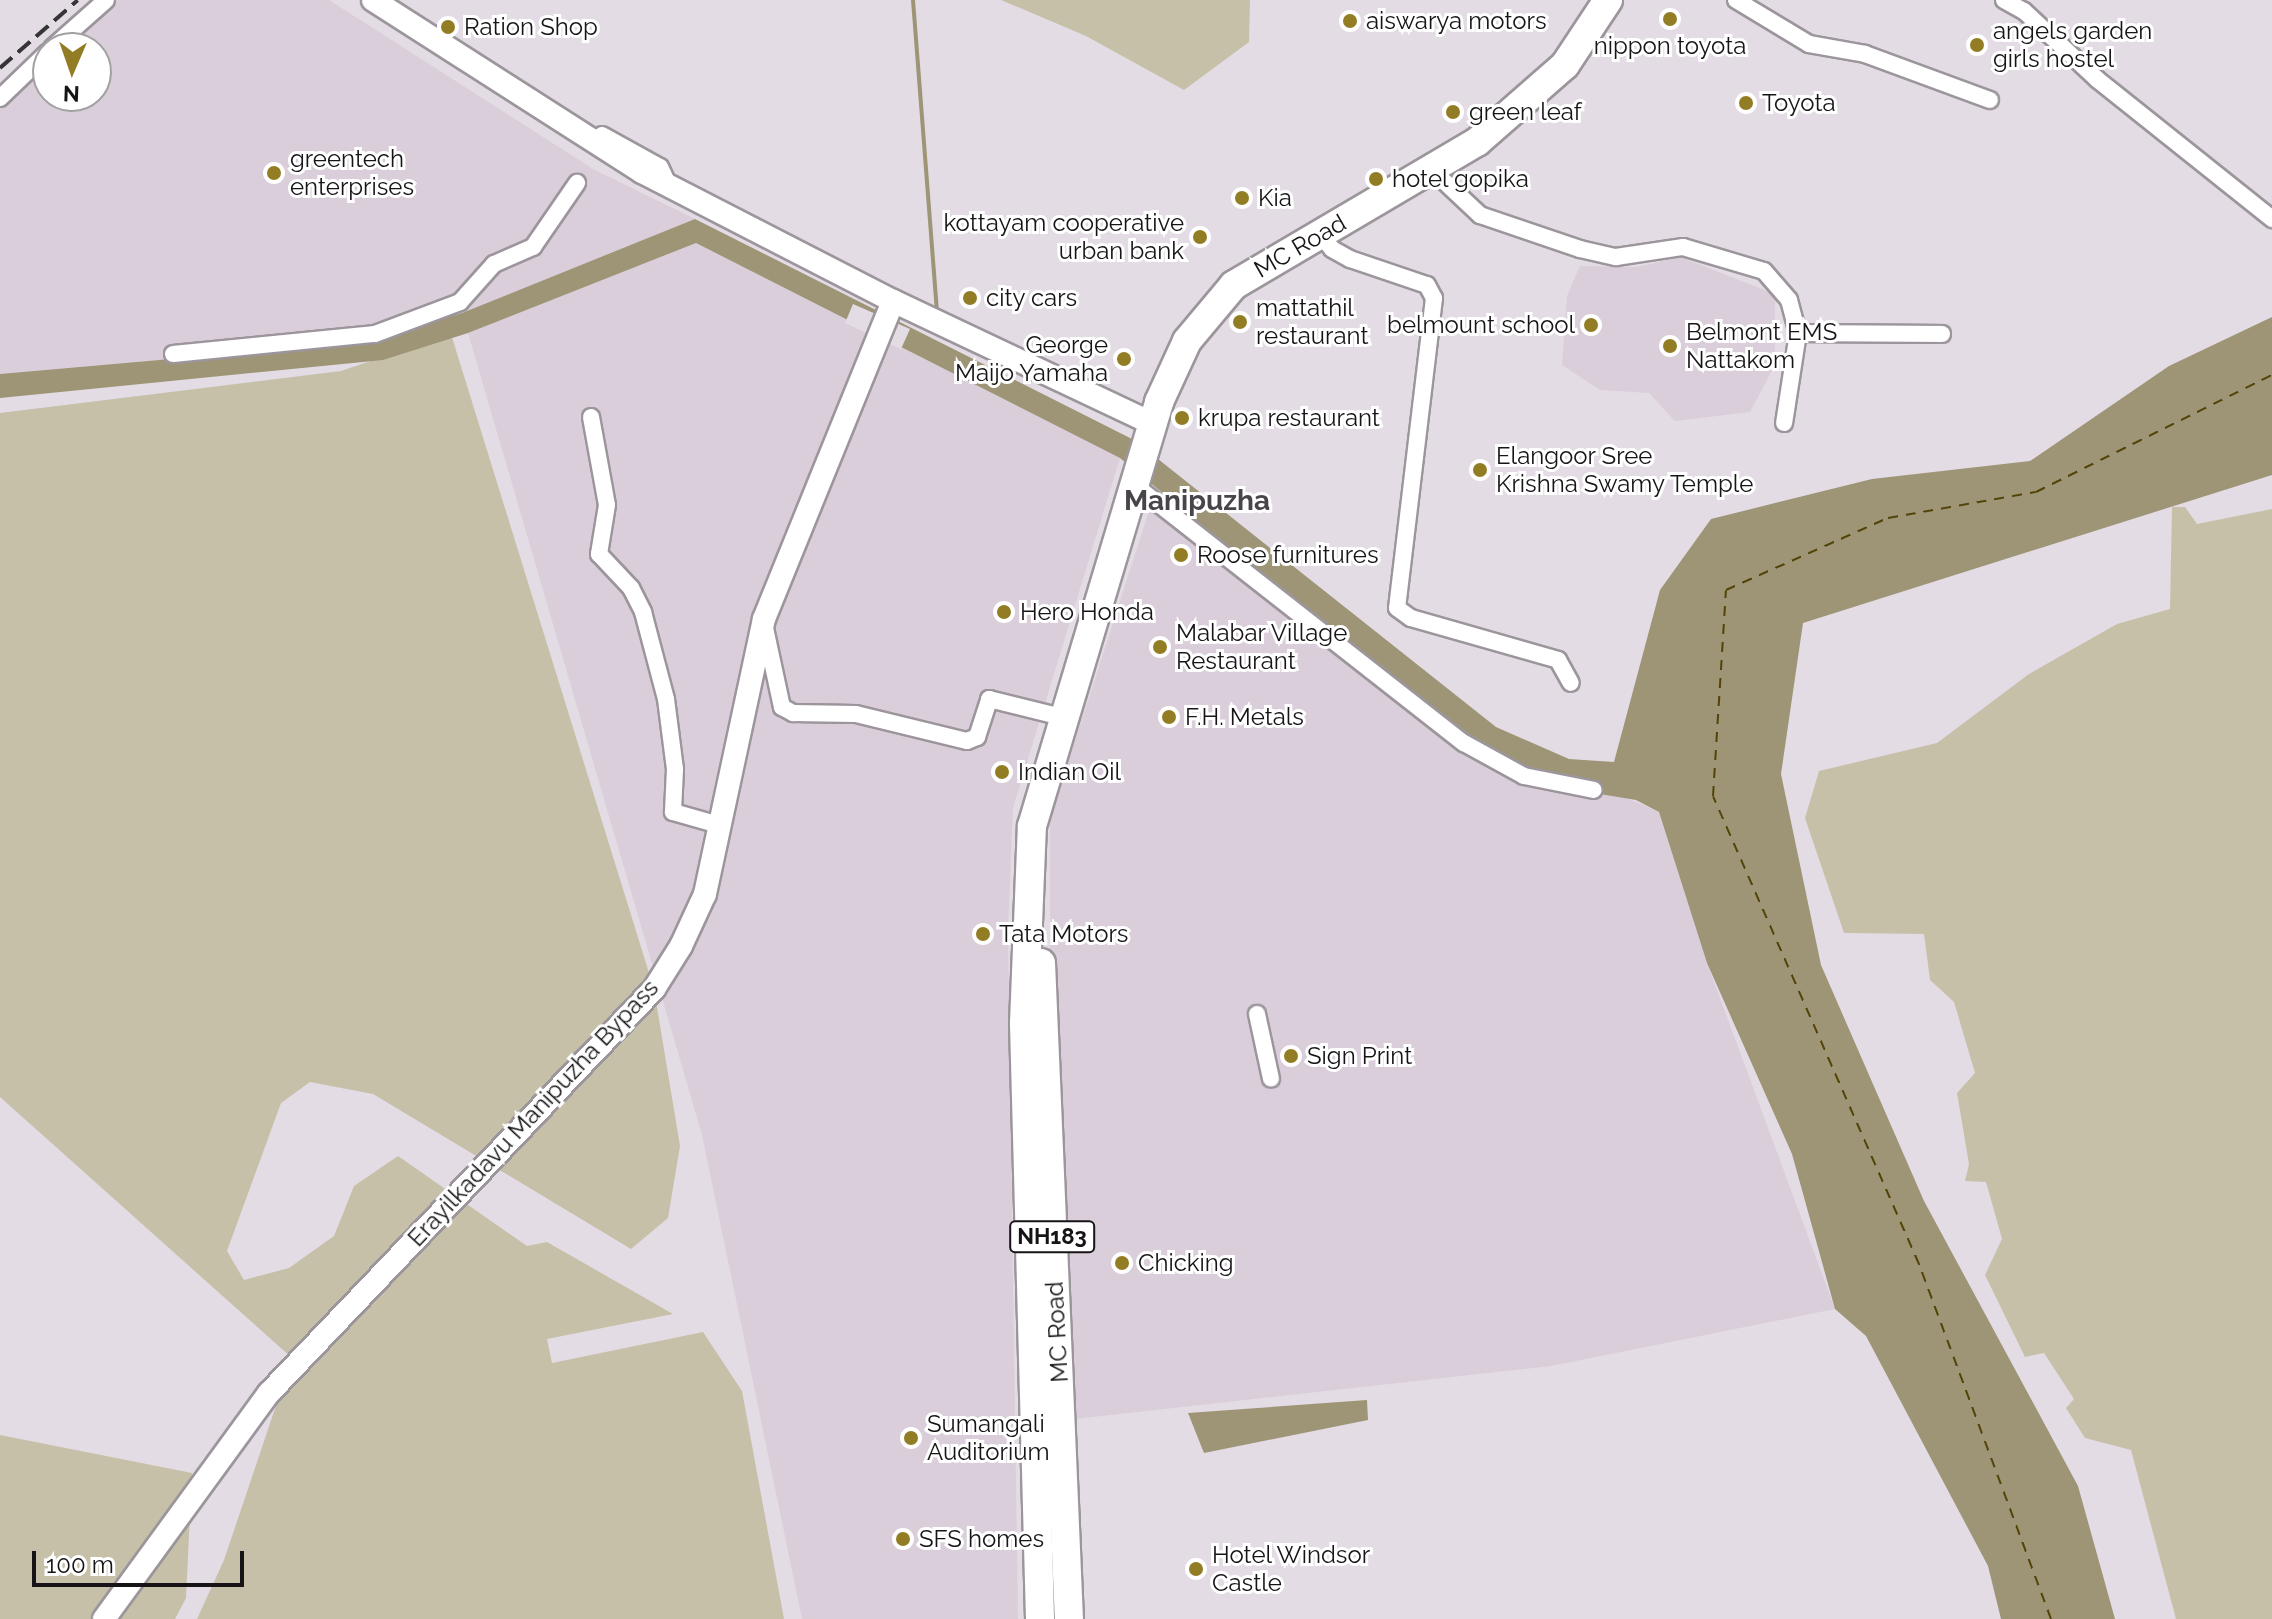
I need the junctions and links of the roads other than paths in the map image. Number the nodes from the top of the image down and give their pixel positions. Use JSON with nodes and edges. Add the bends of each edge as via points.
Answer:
{"nodes":[{"id":1,"x":106,"y":0,"type":"edge"},
{"id":2,"x":373,"y":0,"type":"edge"},
{"id":3,"x":383,"y":0,"type":"edge"},
{"id":4,"x":1608,"y":0,"type":"edge"},
{"id":5,"x":1736,"y":0,"type":"edge"},
{"id":6,"x":2004,"y":0,"type":"edge"},
{"id":7,"x":70,"y":32,"type":"edge"},
{"id":8,"x":32,"y":67,"type":"edge"},
{"id":9,"x":0,"y":98,"type":"edge"},
{"id":10,"x":1990,"y":100,"type":"dead end"},
{"id":11,"x":1432,"y":170,"type":"junction"},
{"id":12,"x":577,"y":183,"type":"dead end"},
{"id":13,"x":668,"y":184,"type":"junction"},
{"id":14,"x":2272,"y":219,"type":"edge"},
{"id":15,"x":1320,"y":234,"type":"junction"},
{"id":16,"x":893,"y":301,"type":"junction"},
{"id":17,"x":1798,"y":333,"type":"junction"},
{"id":18,"x":1942,"y":334,"type":"dead end"},
{"id":19,"x":173,"y":354,"type":"dead end"},
{"id":20,"x":591,"y":417,"type":"dead end"},
{"id":21,"x":1784,"y":423,"type":"dead end"},
{"id":22,"x":1153,"y":424,"type":"junction"},
{"id":23,"x":1140,"y":477,"type":"junction"},
{"id":24,"x":764,"y":619,"type":"junction"},
{"id":25,"x":1571,"y":683,"type":"dead end"},
{"id":26,"x":1062,"y":717,"type":"junction"},
{"id":27,"x":1594,"y":790,"type":"dead end"},
{"id":28,"x":719,"y":825,"type":"junction"},
{"id":29,"x":1030,"y":855,"type":"junction"},
{"id":30,"x":1257,"y":1014,"type":"dead end"},
{"id":31,"x":1271,"y":1079,"type":"dead end"},
{"id":32,"x":1069,"y":1610,"type":"edge"},
{"id":33,"x":1039,"y":1612,"type":"edge"},
{"id":34,"x":104,"y":1619,"type":"edge"}],
"edges":[{"from":1,"to":7,"type":"street"},
{"from":2,"to":13,"type":"main road"},
{"from":3,"to":13,"type":"street","via":[[566,115],[660,167]]},
{"from":4,"to":11,"type":"highway","name":"MC Road","number":"NH183","via":[[1578,48],[1549,81],[1477,142]]},
{"from":5,"to":10,"type":"street","via":[[1809,44],[1865,54]]},
{"from":6,"to":14,"type":"street","via":[[2024,11],[2098,80]]},
{"from":8,"to":9,"type":"street"},
{"from":11,"to":15,"type":"highway","name":"MC Road","number":"NH183"},
{"from":11,"to":17,"type":"street","via":[[1480,215],[1580,249],[1616,257],[1683,247],[1764,271],[1789,300]]},
{"from":12,"to":19,"type":"street","via":[[533,247],[494,264],[460,302],[375,334]]},
{"from":13,"to":16,"type":"main road"},
{"from":15,"to":22,"type":"highway","name":"MC Road","number":"NH183","via":[[1241,280],[1208,312],[1187,341]]},
{"from":15,"to":25,"type":"street","via":[[1350,259],[1427,285],[1434,298],[1397,608],[1411,618],[1558,660]]},
{"from":16,"to":22,"type":"main road"},
{"from":16,"to":24,"type":"main road","name":"Erayilkadavu Manipuzha Bypass"},
{"from":17,"to":18,"type":"street"},
{"from":17,"to":21,"type":"street"},
{"from":20,"to":28,"type":"street","via":[[607,505],[599,554],[631,588],[643,612],[666,699],[675,769],[673,812]]},
{"from":22,"to":23,"type":"highway","name":"MC Road","number":"NH183"},
{"from":23,"to":26,"type":"highway","name":"MC Road","number":"NH183"},
{"from":23,"to":27,"type":"street","via":[[1464,743],[1524,776]]},
{"from":24,"to":26,"type":"street","via":[[782,707],[793,713],[856,714],[967,741],[977,737],[989,699]]},
{"from":24,"to":28,"type":"main road","name":"Erayilkadavu Manipuzha Bypass"},
{"from":26,"to":29,"type":"highway","name":"MC Road","number":"NH183","via":[[1038,793]]},
{"from":28,"to":34,"type":"main road","name":"Erayilkadavu Manipuzha Bypass","via":[[705,894],[654,989],[269,1393]]},
{"from":29,"to":32,"type":"highway","name":"MC Road","number":"NH183","via":[[1044,995]]},
{"from":29,"to":33,"type":"highway","name":"MC Road","number":"NH183","via":[[1024,1023]]},
{"from":30,"to":31,"type":"street"},
{"from":32,"to":33,"type":"highway"}]}
